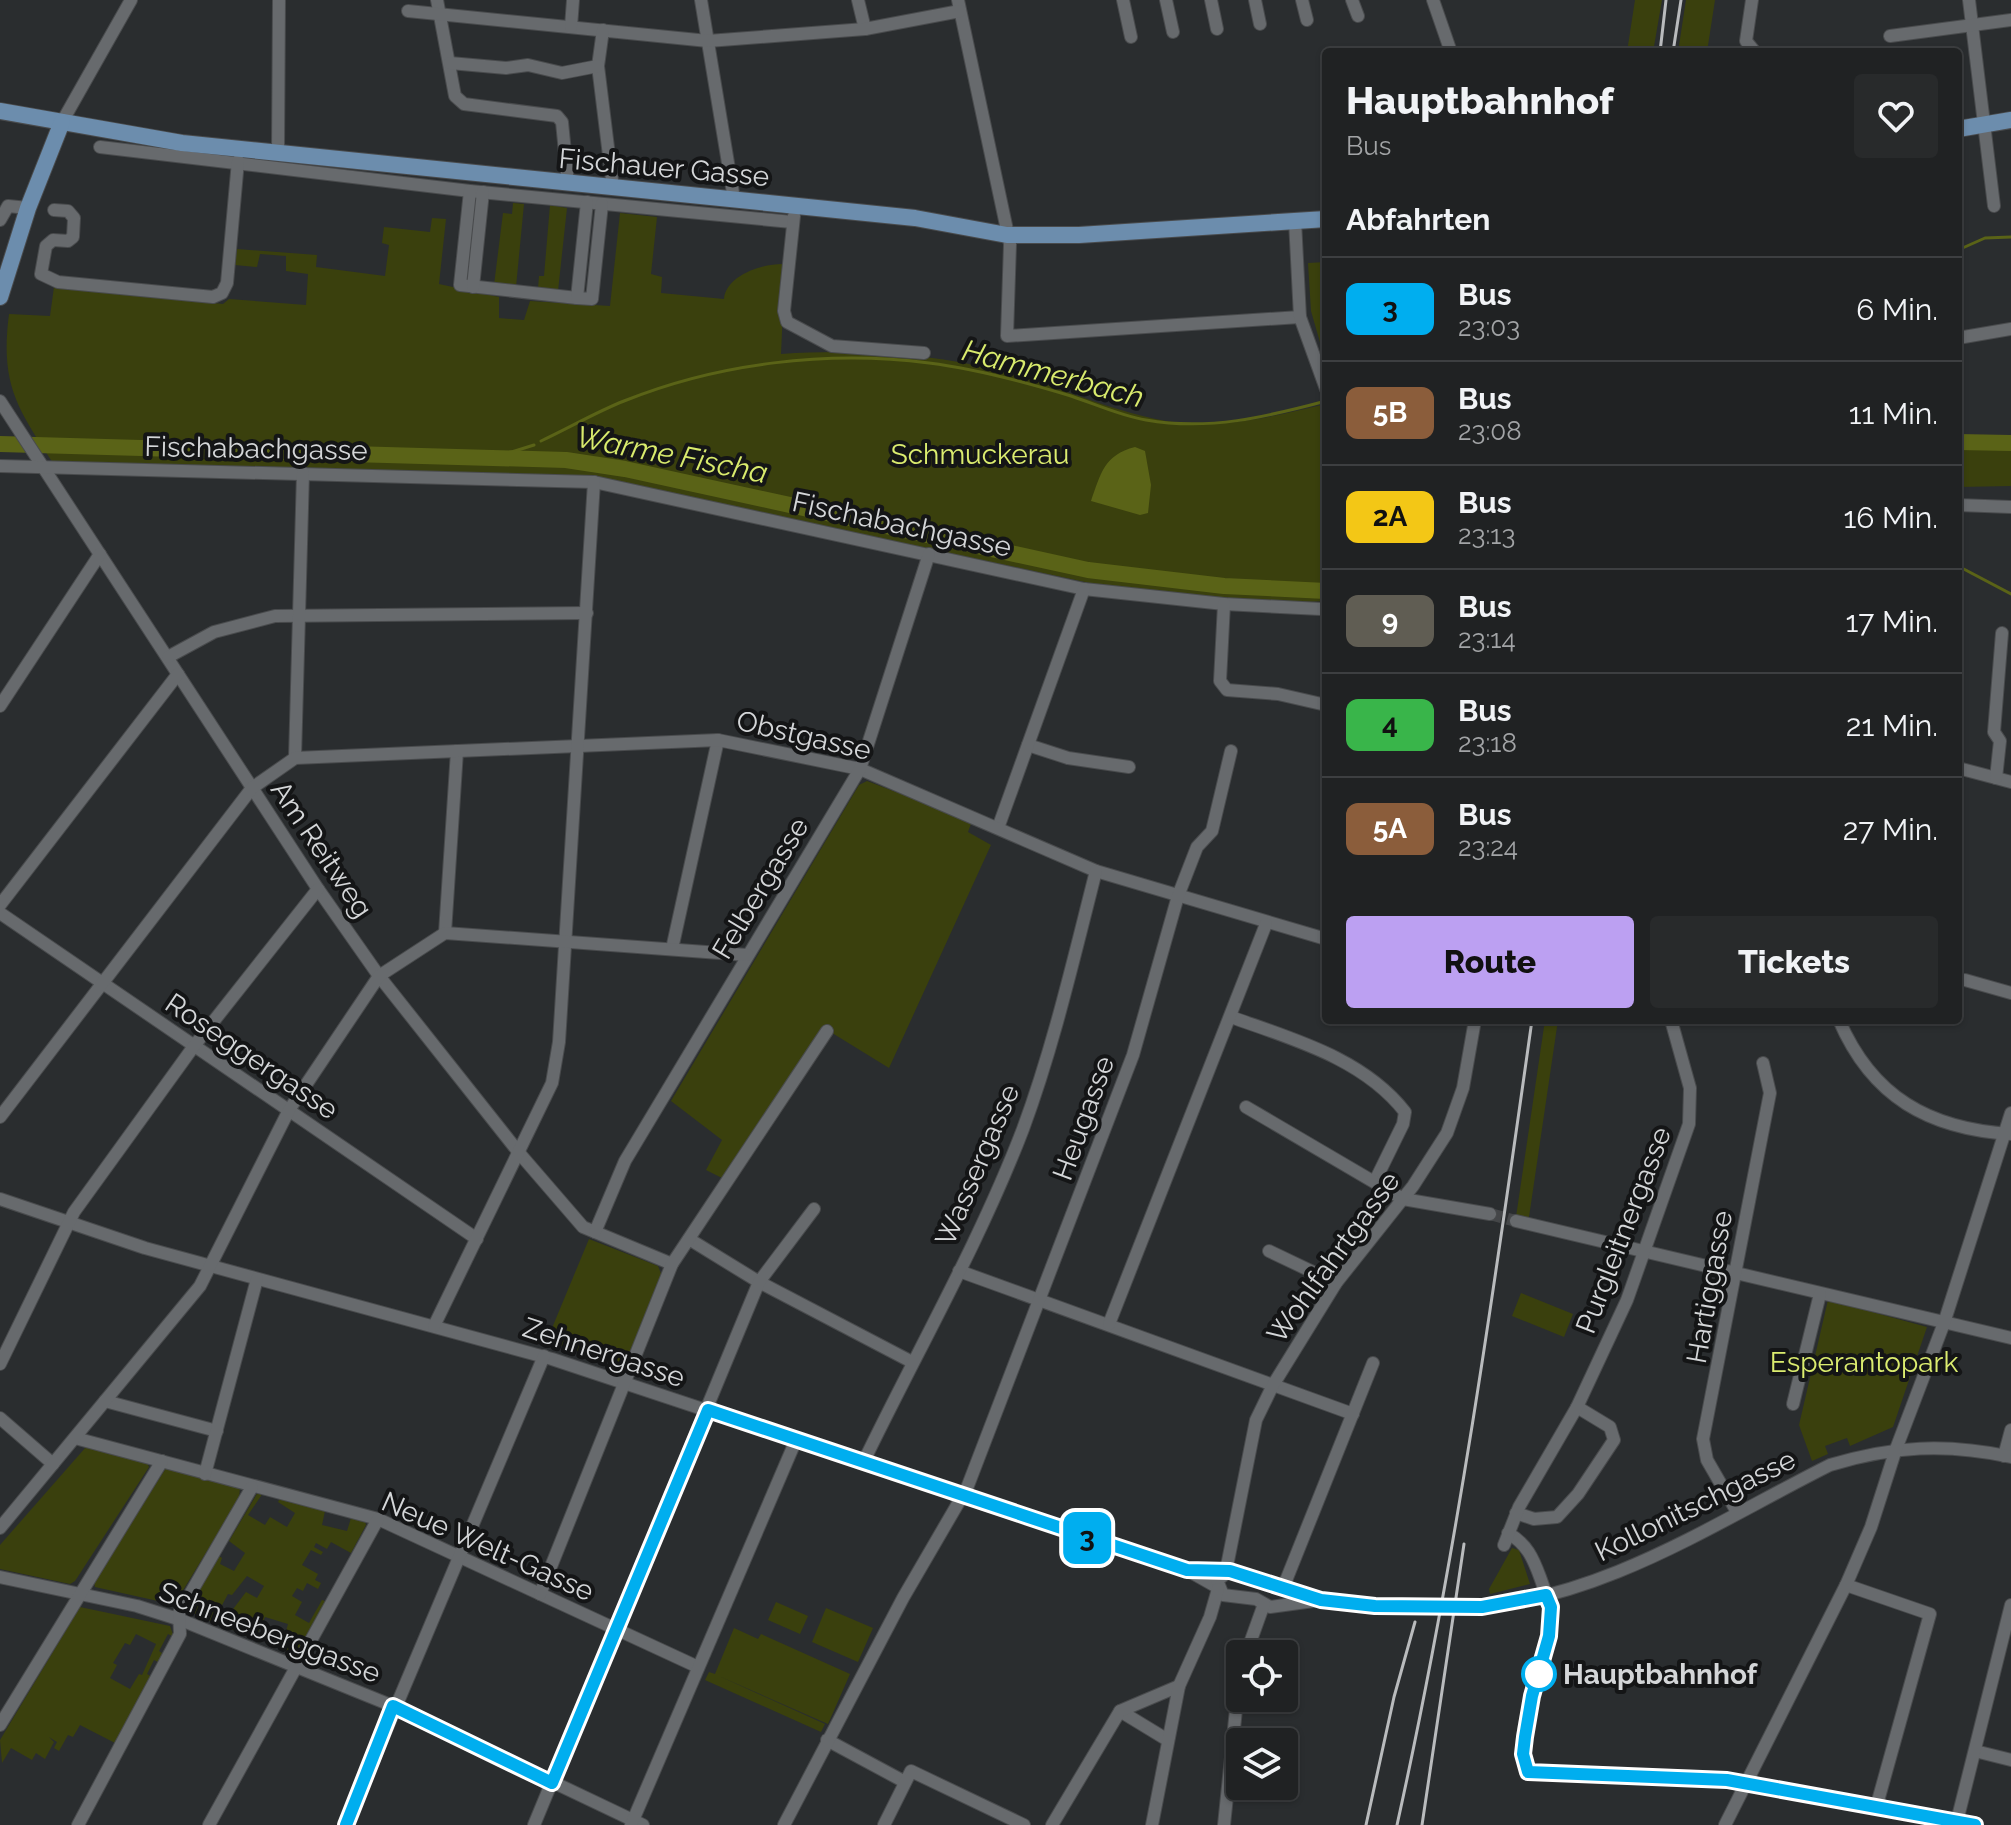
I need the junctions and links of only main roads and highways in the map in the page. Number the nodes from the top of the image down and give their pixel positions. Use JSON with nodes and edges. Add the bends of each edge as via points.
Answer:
{"nodes":[{"id":1,"x":0,"y":111,"type":"edge"},
{"id":2,"x":2011,"y":120,"type":"edge"},
{"id":3,"x":62,"y":122,"type":"junction"},
{"id":4,"x":1962,"y":128,"type":"edge"},
{"id":5,"x":28,"y":208,"type":"junction"},
{"id":6,"x":1322,"y":219,"type":"edge"},
{"id":7,"x":0,"y":266,"type":"edge"},
{"id":8,"x":0,"y":297,"type":"edge"}],
"edges":[{"from":1,"to":3,"type":"main road","name":"Fischauer Gasse"},
{"from":2,"to":4,"type":"main road"},
{"from":3,"to":5,"type":"main road"},
{"from":3,"to":6,"type":"main road","name":"Fischauer Gasse","via":[[239,158],[278,153],[915,218],[1007,235]]},
{"from":5,"to":7,"type":"main road","via":[[17,219]]},
{"from":5,"to":8,"type":"main road"}]}
